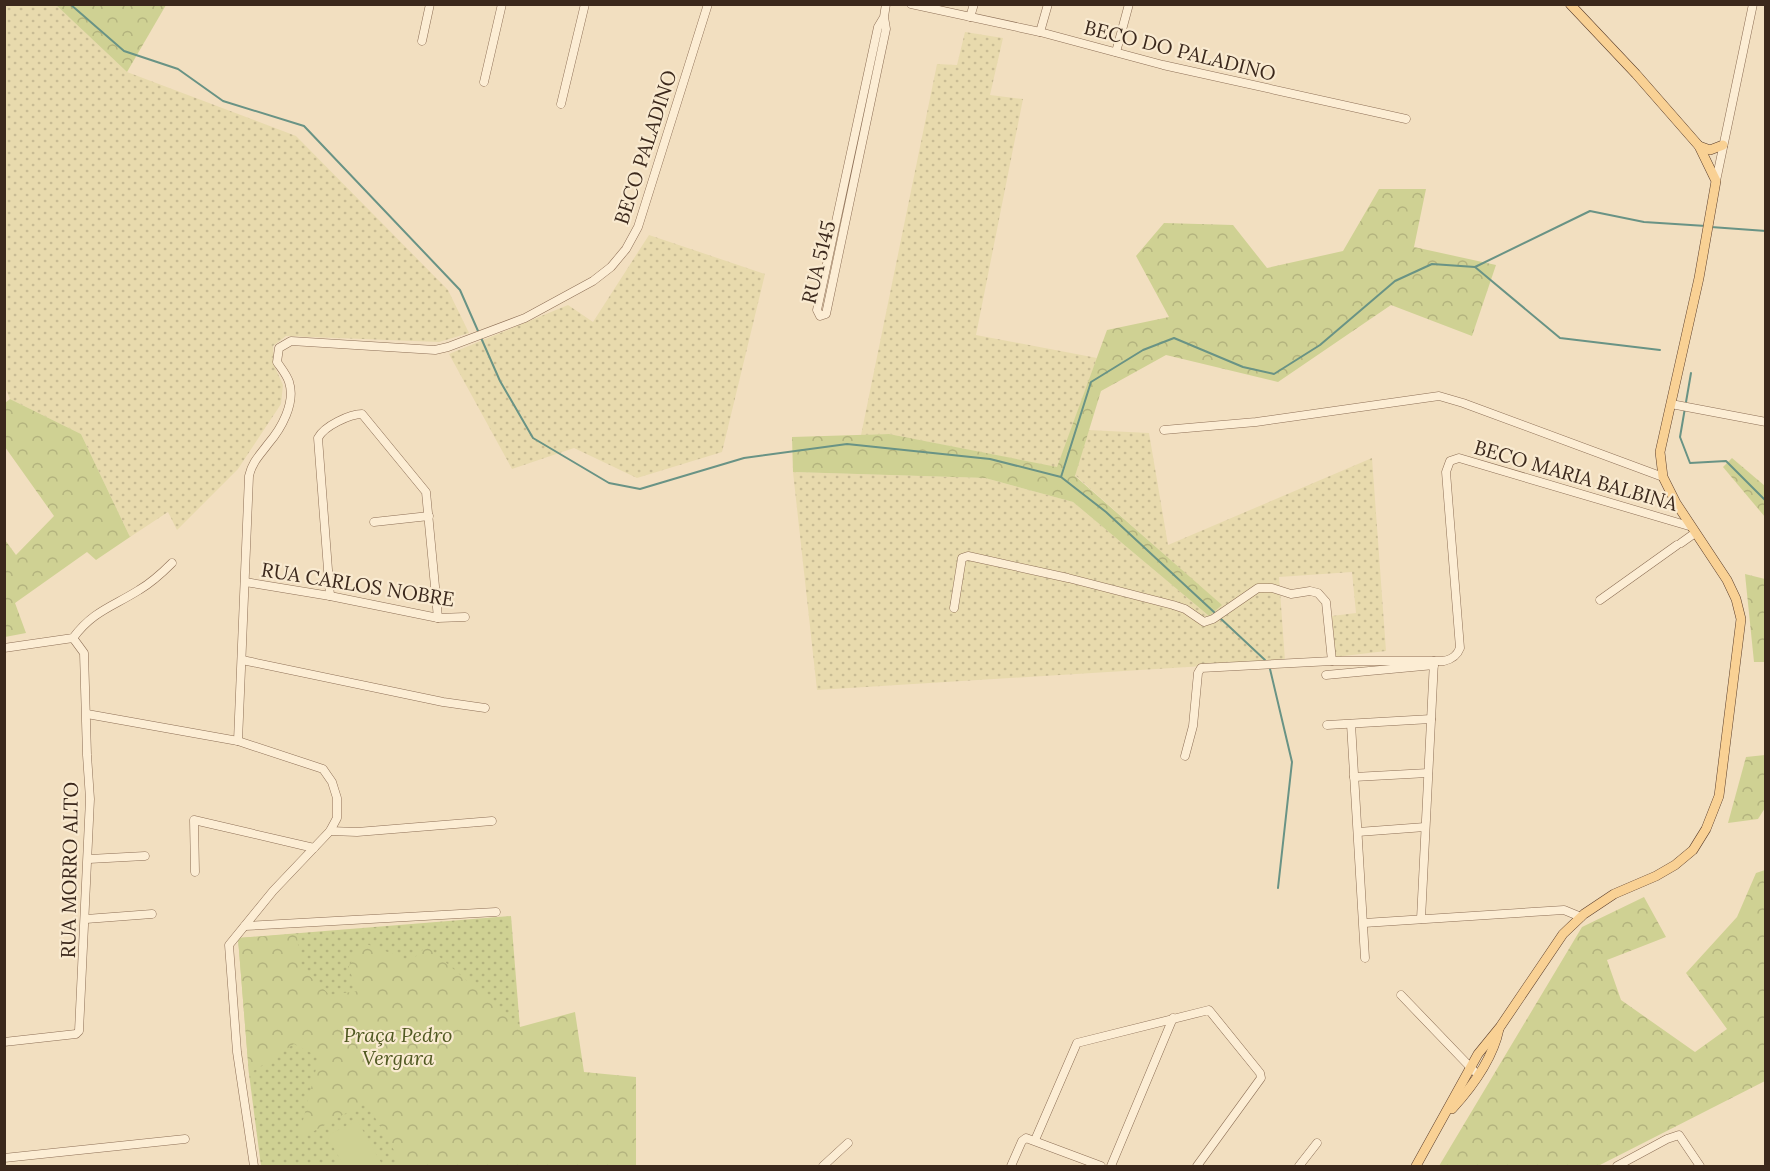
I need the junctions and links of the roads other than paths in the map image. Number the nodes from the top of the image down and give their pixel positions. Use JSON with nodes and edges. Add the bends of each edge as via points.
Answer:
{"nodes":[{"id":1,"x":430,"y":4,"type":"edge"},
{"id":2,"x":502,"y":4,"type":"edge"},
{"id":3,"x":585,"y":4,"type":"edge"},
{"id":4,"x":708,"y":4,"type":"edge"},
{"id":5,"x":886,"y":4,"type":"edge"},
{"id":6,"x":912,"y":4,"type":"edge"},
{"id":7,"x":974,"y":4,"type":"edge"},
{"id":8,"x":1048,"y":4,"type":"edge"},
{"id":9,"x":1129,"y":4,"type":"edge"},
{"id":10,"x":1570,"y":4,"type":"edge"},
{"id":11,"x":1753,"y":4,"type":"edge"},
{"id":12,"x":970,"y":17,"type":"junction"},
{"id":13,"x":1040,"y":32,"type":"junction"},
{"id":14,"x":422,"y":41,"type":"dead end"},
{"id":15,"x":1116,"y":52,"type":"junction"},
{"id":16,"x":484,"y":82,"type":"dead end"},
{"id":17,"x":561,"y":104,"type":"dead end"},
{"id":18,"x":1406,"y":119,"type":"dead end"},
{"id":19,"x":1723,"y":145,"type":"junction"},
{"id":20,"x":1699,"y":146,"type":"junction"},
{"id":21,"x":1716,"y":181,"type":"junction"},
{"id":22,"x":847,"y":192,"type":"junction"},
{"id":23,"x":1671,"y":404,"type":"junction"},
{"id":24,"x":1766,"y":422,"type":"edge"},
{"id":25,"x":1164,"y":430,"type":"dead end"},
{"id":26,"x":1663,"y":477,"type":"junction"},
{"id":27,"x":429,"y":516,"type":"junction"},
{"id":28,"x":374,"y":522,"type":"dead end"},
{"id":29,"x":1692,"y":529,"type":"junction"},
{"id":30,"x":172,"y":563,"type":"dead end"},
{"id":31,"x":245,"y":582,"type":"junction"},
{"id":32,"x":330,"y":596,"type":"junction"},
{"id":33,"x":1600,"y":600,"type":"dead end"},
{"id":34,"x":954,"y":608,"type":"dead end"},
{"id":35,"x":465,"y":617,"type":"dead end"},
{"id":36,"x":438,"y":618,"type":"junction"},
{"id":37,"x":73,"y":638,"type":"junction"},
{"id":38,"x":4,"y":648,"type":"edge"},
{"id":39,"x":242,"y":660,"type":"junction"},
{"id":40,"x":1332,"y":661,"type":"junction"},
{"id":41,"x":1434,"y":663,"type":"junction"},
{"id":42,"x":1326,"y":675,"type":"dead end"},
{"id":43,"x":485,"y":708,"type":"dead end"},
{"id":44,"x":87,"y":714,"type":"junction"},
{"id":45,"x":1431,"y":719,"type":"junction"},
{"id":46,"x":1351,"y":724,"type":"junction"},
{"id":47,"x":1327,"y":725,"type":"dead end"},
{"id":48,"x":238,"y":741,"type":"junction"},
{"id":49,"x":1185,"y":756,"type":"dead end"},
{"id":50,"x":1428,"y":773,"type":"junction"},
{"id":51,"x":1354,"y":777,"type":"junction"},
{"id":52,"x":492,"y":821,"type":"dead end"},
{"id":53,"x":1425,"y":827,"type":"junction"},
{"id":54,"x":330,"y":831,"type":"junction"},
{"id":55,"x":1358,"y":832,"type":"junction"},
{"id":56,"x":314,"y":848,"type":"junction"},
{"id":57,"x":145,"y":856,"type":"dead end"},
{"id":58,"x":89,"y":859,"type":"junction"},
{"id":59,"x":195,"y":872,"type":"dead end"},
{"id":60,"x":496,"y":912,"type":"dead end"},
{"id":61,"x":152,"y":914,"type":"dead end"},
{"id":62,"x":1581,"y":917,"type":"junction"},
{"id":63,"x":1420,"y":919,"type":"junction"},
{"id":64,"x":86,"y":920,"type":"junction"},
{"id":65,"x":1364,"y":923,"type":"junction"},
{"id":66,"x":245,"y":926,"type":"junction"},
{"id":67,"x":1365,"y":958,"type":"dead end"},
{"id":68,"x":1401,"y":995,"type":"dead end"},
{"id":69,"x":1173,"y":1018,"type":"junction"},
{"id":70,"x":4,"y":1042,"type":"edge"},
{"id":71,"x":1474,"y":1071,"type":"junction"},
{"id":72,"x":185,"y":1139,"type":"dead end"},
{"id":73,"x":1035,"y":1140,"type":"junction"},
{"id":74,"x":848,"y":1143,"type":"dead end"},
{"id":75,"x":1317,"y":1143,"type":"dead end"},
{"id":76,"x":4,"y":1158,"type":"edge"},
{"id":77,"x":254,"y":1167,"type":"edge"},
{"id":78,"x":823,"y":1167,"type":"edge"},
{"id":79,"x":1011,"y":1167,"type":"edge"},
{"id":80,"x":1101,"y":1167,"type":"edge"},
{"id":81,"x":1111,"y":1167,"type":"edge"},
{"id":82,"x":1197,"y":1167,"type":"edge"},
{"id":83,"x":1299,"y":1167,"type":"edge"},
{"id":84,"x":1416,"y":1167,"type":"edge"},
{"id":85,"x":1617,"y":1167,"type":"edge"},
{"id":86,"x":1700,"y":1167,"type":"edge"}],
"edges":[{"from":1,"to":14,"type":"street"},
{"from":2,"to":16,"type":"street"},
{"from":3,"to":17,"type":"street"},
{"from":4,"to":31,"type":"street","name":"BECO PALADINO","via":[[638,227],[611,267],[525,318],[441,349],[301,341],[286,342],[279,348],[277,362],[289,381],[290,404],[276,435],[254,461],[249,476]]},
{"from":5,"to":22,"type":"street","name":"RUA 5145","via":[[878,27]]},
{"from":6,"to":12,"type":"street","name":"BECO DO PALADINO"},
{"from":7,"to":12,"type":"street"},
{"from":8,"to":13,"type":"street"},
{"from":9,"to":15,"type":"street"},
{"from":10,"to":20,"type":"main road"},
{"from":11,"to":19,"type":"street"},
{"from":12,"to":13,"type":"street","name":"BECO DO PALADINO"},
{"from":13,"to":15,"type":"street","name":"BECO DO PALADINO"},
{"from":15,"to":18,"type":"street","name":"BECO DO PALADINO"},
{"from":19,"to":20,"type":"main road","via":[[1710,150]]},
{"from":19,"to":21,"type":"street"},
{"from":20,"to":21,"type":"main road"},
{"from":21,"to":23,"type":"main road"},
{"from":22,"to":22,"type":"street","name":"RUA 5145","via":[[817,310],[820,316],[826,314]]},
{"from":23,"to":24,"type":"street"},
{"from":23,"to":26,"type":"main road","via":[[1660,452]]},
{"from":25,"to":26,"type":"street","via":[[1256,422],[1439,396]]},
{"from":26,"to":29,"type":"main road"},
{"from":27,"to":28,"type":"street"},
{"from":27,"to":32,"type":"street","via":[[426,492],[365,415],[325,430],[318,438]]},
{"from":27,"to":36,"type":"street"},
{"from":29,"to":33,"type":"street","via":[[1679,544]]},
{"from":29,"to":41,"type":"street","name":"BECO MARIA BALBINA","via":[[1459,458],[1450,461],[1446,472],[1460,648],[1449,660]]},
{"from":29,"to":62,"type":"main road","via":[[1727,580],[1741,619],[1719,796],[1693,850],[1675,865],[1614,894]]},
{"from":30,"to":37,"type":"street","via":[[139,590],[95,614]]},
{"from":31,"to":32,"type":"street","name":"RUA CARLOS NOBRE"},
{"from":31,"to":39,"type":"street"},
{"from":32,"to":36,"type":"street","name":"RUA CARLOS NOBRE"},
{"from":34,"to":40,"type":"street","via":[[962,558],[968,556],[1173,605],[1204,622],[1258,588],[1291,594],[1310,591],[1326,602]]},
{"from":35,"to":36,"type":"street","name":"RUA CARLOS NOBRE"},
{"from":37,"to":38,"type":"street"},
{"from":37,"to":44,"type":"street","name":"RUA MORRO ALTO","via":[[84,653]]},
{"from":39,"to":43,"type":"street"},
{"from":39,"to":48,"type":"street"},
{"from":40,"to":41,"type":"street","name":"BECO MARIA BALBINA"},
{"from":40,"to":49,"type":"street","name":"BECO MARIA BALBINA","via":[[1201,668]]},
{"from":41,"to":42,"type":"street"},
{"from":41,"to":45,"type":"street"},
{"from":44,"to":48,"type":"street"},
{"from":44,"to":58,"type":"street","name":"RUA MORRO ALTO"},
{"from":45,"to":46,"type":"street"},
{"from":45,"to":50,"type":"street"},
{"from":46,"to":47,"type":"street"},
{"from":46,"to":51,"type":"street"},
{"from":48,"to":54,"type":"street","via":[[323,770],[337,798],[336,818]]},
{"from":50,"to":51,"type":"street"},
{"from":50,"to":53,"type":"street"},
{"from":51,"to":55,"type":"street"},
{"from":52,"to":54,"type":"street"},
{"from":53,"to":55,"type":"street"},
{"from":53,"to":63,"type":"street"},
{"from":54,"to":56,"type":"street"},
{"from":55,"to":65,"type":"street"},
{"from":56,"to":59,"type":"street","via":[[194,820]]},
{"from":56,"to":66,"type":"street"},
{"from":57,"to":58,"type":"street"},
{"from":58,"to":64,"type":"street","name":"RUA MORRO ALTO"},
{"from":60,"to":66,"type":"street"},
{"from":61,"to":64,"type":"street"},
{"from":62,"to":63,"type":"street","via":[[1564,910]]},
{"from":62,"to":71,"type":"main road","via":[[1563,934]]},
{"from":63,"to":65,"type":"street"},
{"from":64,"to":70,"type":"street","name":"RUA MORRO ALTO","via":[[79,1032]]},
{"from":65,"to":67,"type":"street"},
{"from":66,"to":77,"type":"street","via":[[229,945],[237,1052]]},
{"from":68,"to":71,"type":"street"},
{"from":69,"to":73,"type":"street","via":[[1076,1044]]},
{"from":69,"to":81,"type":"street"},
{"from":69,"to":82,"type":"street","via":[[1210,1011],[1261,1075]]},
{"from":71,"to":84,"type":"main road"},
{"from":72,"to":76,"type":"street"},
{"from":73,"to":79,"type":"street","via":[[1023,1140]]},
{"from":73,"to":80,"type":"street"},
{"from":74,"to":78,"type":"street"},
{"from":75,"to":83,"type":"street"},
{"from":85,"to":86,"type":"street","via":[[1674,1135],[1683,1138]]}]}
